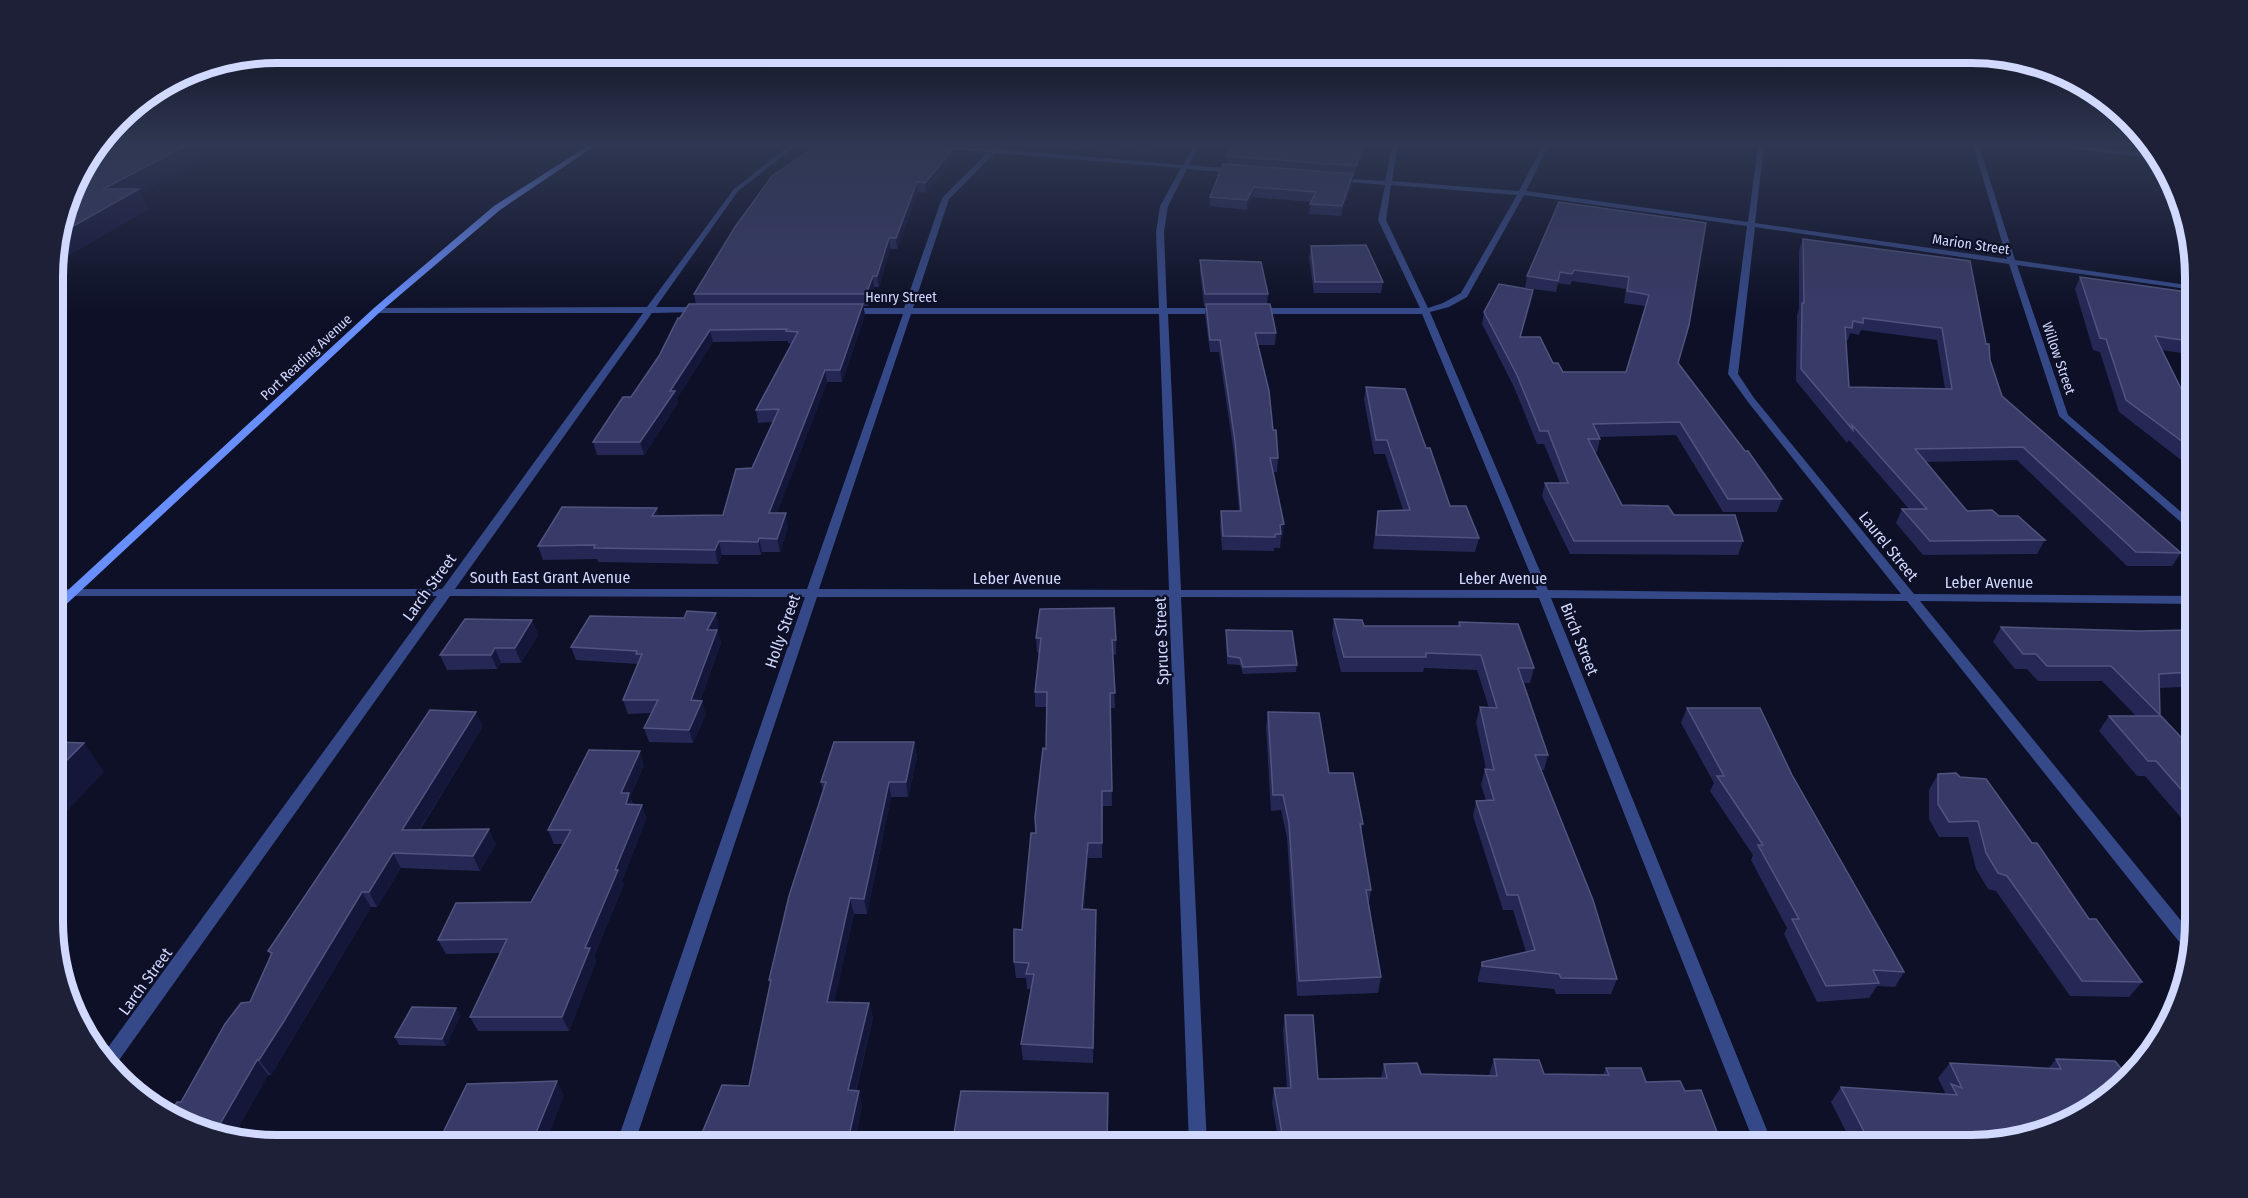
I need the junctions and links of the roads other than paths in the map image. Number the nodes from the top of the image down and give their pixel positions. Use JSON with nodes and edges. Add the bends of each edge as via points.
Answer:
{"nodes":[{"id":1,"x":506,"y":201,"type":"edge"},
{"id":2,"x":727,"y":201,"type":"edge"},
{"id":3,"x":945,"y":201,"type":"edge"},
{"id":4,"x":1167,"y":201,"type":"edge"},
{"id":5,"x":1386,"y":201,"type":"edge"},
{"id":6,"x":1516,"y":201,"type":"edge"},
{"id":7,"x":1572,"y":201,"type":"edge"},
{"id":8,"x":1755,"y":201,"type":"edge"},
{"id":9,"x":1993,"y":201,"type":"edge"},
{"id":10,"x":1753,"y":225,"type":"junction"},
{"id":11,"x":2012,"y":262,"type":"junction"},
{"id":12,"x":2185,"y":287,"type":"edge"},
{"id":13,"x":377,"y":310,"type":"junction"},
{"id":14,"x":649,"y":310,"type":"junction"},
{"id":15,"x":708,"y":310,"type":"edge"},
{"id":16,"x":837,"y":310,"type":"edge"},
{"id":17,"x":908,"y":311,"type":"junction"},
{"id":18,"x":1163,"y":311,"type":"junction"},
{"id":19,"x":1235,"y":311,"type":"edge"},
{"id":20,"x":1247,"y":311,"type":"edge"},
{"id":21,"x":1425,"y":311,"type":"junction"},
{"id":22,"x":2185,"y":520,"type":"edge"},
{"id":23,"x":72,"y":592,"type":"junction"},
{"id":24,"x":445,"y":593,"type":"junction"},
{"id":25,"x":812,"y":594,"type":"junction"},
{"id":26,"x":1544,"y":594,"type":"junction"},
{"id":27,"x":1175,"y":595,"type":"junction"},
{"id":28,"x":1911,"y":598,"type":"junction"},
{"id":29,"x":63,"y":600,"type":"edge"},
{"id":30,"x":2185,"y":600,"type":"edge"},
{"id":31,"x":2185,"y":937,"type":"edge"},
{"id":32,"x":111,"y":1056,"type":"edge"},
{"id":33,"x":628,"y":1135,"type":"edge"},
{"id":34,"x":1198,"y":1135,"type":"edge"},
{"id":35,"x":1760,"y":1135,"type":"edge"}],
"edges":[{"from":1,"to":13,"type":"street","name":"Port Reading Avenue"},
{"from":2,"to":14,"type":"street","name":"Larch Street"},
{"from":3,"to":17,"type":"street","name":"Holly Street"},
{"from":4,"to":18,"type":"street","name":"Spruce Street","via":[[1160,232]]},
{"from":5,"to":21,"type":"street","name":"Birch Street","via":[[1382,220]]},
{"from":6,"to":21,"type":"street","via":[[1464,295]]},
{"from":7,"to":10,"type":"street","name":"Marion Street"},
{"from":8,"to":10,"type":"street","name":"Laurel Street"},
{"from":9,"to":11,"type":"street","name":"Willow Street"},
{"from":10,"to":11,"type":"street","name":"Marion Street"},
{"from":10,"to":28,"type":"street","name":"Laurel Street","via":[[1733,374]]},
{"from":11,"to":12,"type":"street","name":"Marion Street"},
{"from":11,"to":22,"type":"street","name":"Willow Street","via":[[2064,416]]},
{"from":13,"to":14,"type":"street"},
{"from":13,"to":23,"type":"street","name":"Port Reading Avenue"},
{"from":14,"to":15,"type":"street"},
{"from":14,"to":24,"type":"street","name":"Larch Street"},
{"from":16,"to":17,"type":"street","name":"Henry Street"},
{"from":17,"to":18,"type":"street","name":"Henry Street"},
{"from":17,"to":25,"type":"street","name":"Holly Street"},
{"from":18,"to":19,"type":"street","name":"Henry Street"},
{"from":18,"to":27,"type":"street","name":"Spruce Street"},
{"from":20,"to":21,"type":"street"},
{"from":21,"to":26,"type":"street","name":"Birch Street"},
{"from":23,"to":24,"type":"street","name":"South East Grant Avenue"},
{"from":23,"to":29,"type":"street","name":"Port Reading Avenue"},
{"from":24,"to":25,"type":"street","name":"South East Grant Avenue"},
{"from":24,"to":32,"type":"street","name":"Larch Street"},
{"from":25,"to":27,"type":"street","name":"Leber Avenue"},
{"from":25,"to":33,"type":"street","name":"Holly Street"},
{"from":26,"to":27,"type":"street","name":"Leber Avenue"},
{"from":26,"to":28,"type":"street","name":"Leber Avenue"},
{"from":26,"to":35,"type":"street","name":"Birch Street"},
{"from":27,"to":34,"type":"street","name":"Spruce Street"},
{"from":28,"to":30,"type":"street","name":"Leber Avenue"},
{"from":28,"to":31,"type":"street","name":"Laurel Street"}]}
